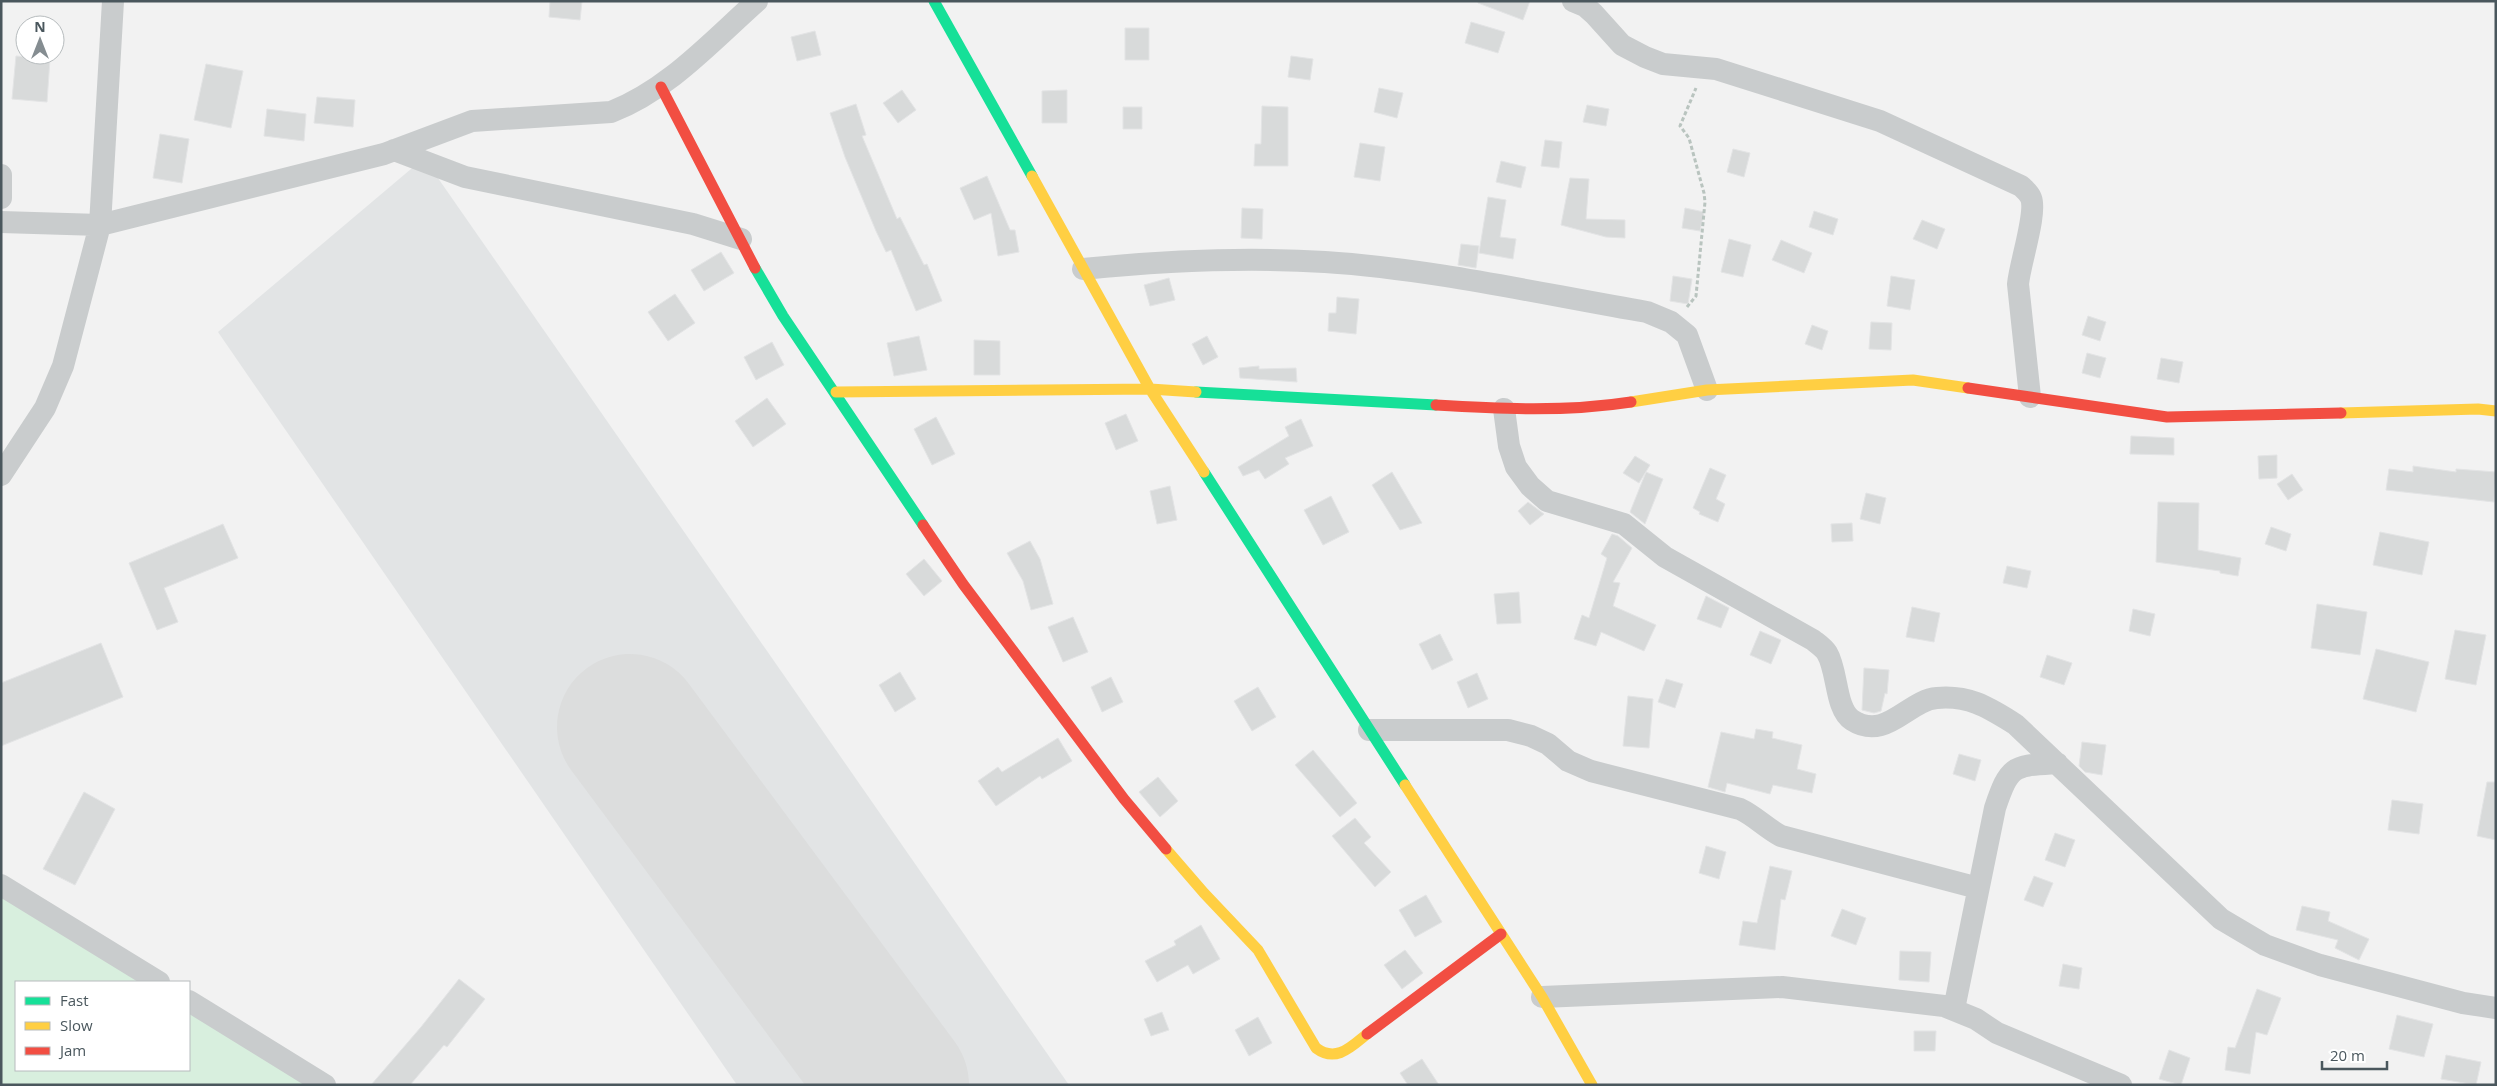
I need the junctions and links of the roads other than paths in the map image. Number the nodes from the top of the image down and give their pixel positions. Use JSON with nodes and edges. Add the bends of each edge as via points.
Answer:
{"nodes":[{"id":1,"x":112,"y":1,"type":"edge"},
{"id":2,"x":757,"y":1,"type":"edge"},
{"id":3,"x":934,"y":1,"type":"edge"},
{"id":4,"x":1572,"y":1,"type":"edge"},
{"id":5,"x":661,"y":87,"type":"junction"},
{"id":6,"x":394,"y":150,"type":"junction"},
{"id":7,"x":1,"y":175,"type":"edge"},
{"id":8,"x":1,"y":198,"type":"edge"},
{"id":9,"x":1,"y":222,"type":"edge"},
{"id":10,"x":100,"y":225,"type":"junction"},
{"id":11,"x":741,"y":239,"type":"junction"},
{"id":12,"x":1083,"y":269,"type":"junction"},
{"id":13,"x":1150,"y":389,"type":"junction"},
{"id":14,"x":1707,"y":390,"type":"junction"},
{"id":15,"x":836,"y":392,"type":"junction"},
{"id":16,"x":2030,"y":397,"type":"junction"},
{"id":17,"x":1504,"y":408,"type":"junction"},
{"id":18,"x":2496,"y":411,"type":"edge"},
{"id":19,"x":1,"y":475,"type":"edge"},
{"id":20,"x":1369,"y":730,"type":"junction"},
{"id":21,"x":2058,"y":762,"type":"junction"},
{"id":22,"x":1,"y":885,"type":"edge"},
{"id":23,"x":1978,"y":888,"type":"junction"},
{"id":24,"x":1501,"y":934,"type":"junction"},
{"id":25,"x":157,"y":981,"type":"edge"},
{"id":26,"x":1542,"y":997,"type":"junction"},
{"id":27,"x":190,"y":1002,"type":"edge"},
{"id":28,"x":2496,"y":1008,"type":"edge"},
{"id":29,"x":1954,"y":1009,"type":"junction"},
{"id":30,"x":325,"y":1085,"type":"edge"},
{"id":31,"x":1592,"y":1085,"type":"edge"},
{"id":32,"x":2121,"y":1085,"type":"edge"}],
"edges":[{"from":1,"to":10,"type":"street"},
{"from":2,"to":5,"type":"street"},
{"from":3,"to":12,"type":"street"},
{"from":4,"to":16,"type":"street","via":[[1585,6],[1622,45],[1645,57],[1663,64],[1716,69],[1880,121],[2021,186],[2031,196],[2034,207],[2018,284]]},
{"from":5,"to":6,"type":"street","via":[[611,112],[472,121]]},
{"from":5,"to":11,"type":"street"},
{"from":6,"to":10,"type":"street"},
{"from":6,"to":11,"type":"street","via":[[465,177],[693,224]]},
{"from":7,"to":8,"type":"street"},
{"from":9,"to":10,"type":"street"},
{"from":10,"to":19,"type":"street","via":[[63,366],[45,408]]},
{"from":11,"to":15,"type":"street","via":[[783,316]]},
{"from":12,"to":13,"type":"street"},
{"from":12,"to":14,"type":"street","via":[[1265,260],[1325,262],[1402,270],[1647,312],[1671,322],[1687,335]]},
{"from":13,"to":15,"type":"street"},
{"from":13,"to":17,"type":"street"},
{"from":13,"to":20,"type":"street"},
{"from":14,"to":16,"type":"street","via":[[1913,380]]},
{"from":14,"to":17,"type":"street","via":[[1604,406]]},
{"from":15,"to":24,"type":"street","via":[[963,584],[1118,791],[1204,893],[1258,950],[1316,1048],[1324,1054],[1342,1054]]},
{"from":16,"to":18,"type":"street","via":[[2167,417]]},
{"from":17,"to":21,"type":"street","via":[[1509,446],[1516,466],[1530,486],[1547,501],[1624,524],[1665,557],[1813,640],[1827,652],[1843,710],[1852,720],[1869,725],[1891,723],[1934,698],[1957,698],[1981,703],[2015,724]]},
{"from":20,"to":23,"type":"street","via":[[1508,730],[1548,744],[1568,761],[1591,771],[1740,809],[1754,815],[1781,836]]},
{"from":20,"to":24,"type":"street"},
{"from":21,"to":23,"type":"street","via":[[2023,765],[2005,779],[1995,808]]},
{"from":21,"to":28,"type":"street","via":[[2221,919],[2265,945],[2320,965],[2463,1003]]},
{"from":22,"to":25,"type":"street"},
{"from":23,"to":29,"type":"street"},
{"from":24,"to":26,"type":"street"},
{"from":26,"to":29,"type":"street","via":[[1782,987]]},
{"from":26,"to":31,"type":"street"},
{"from":27,"to":30,"type":"street"},
{"from":29,"to":32,"type":"street","via":[[1996,1033]]}]}
